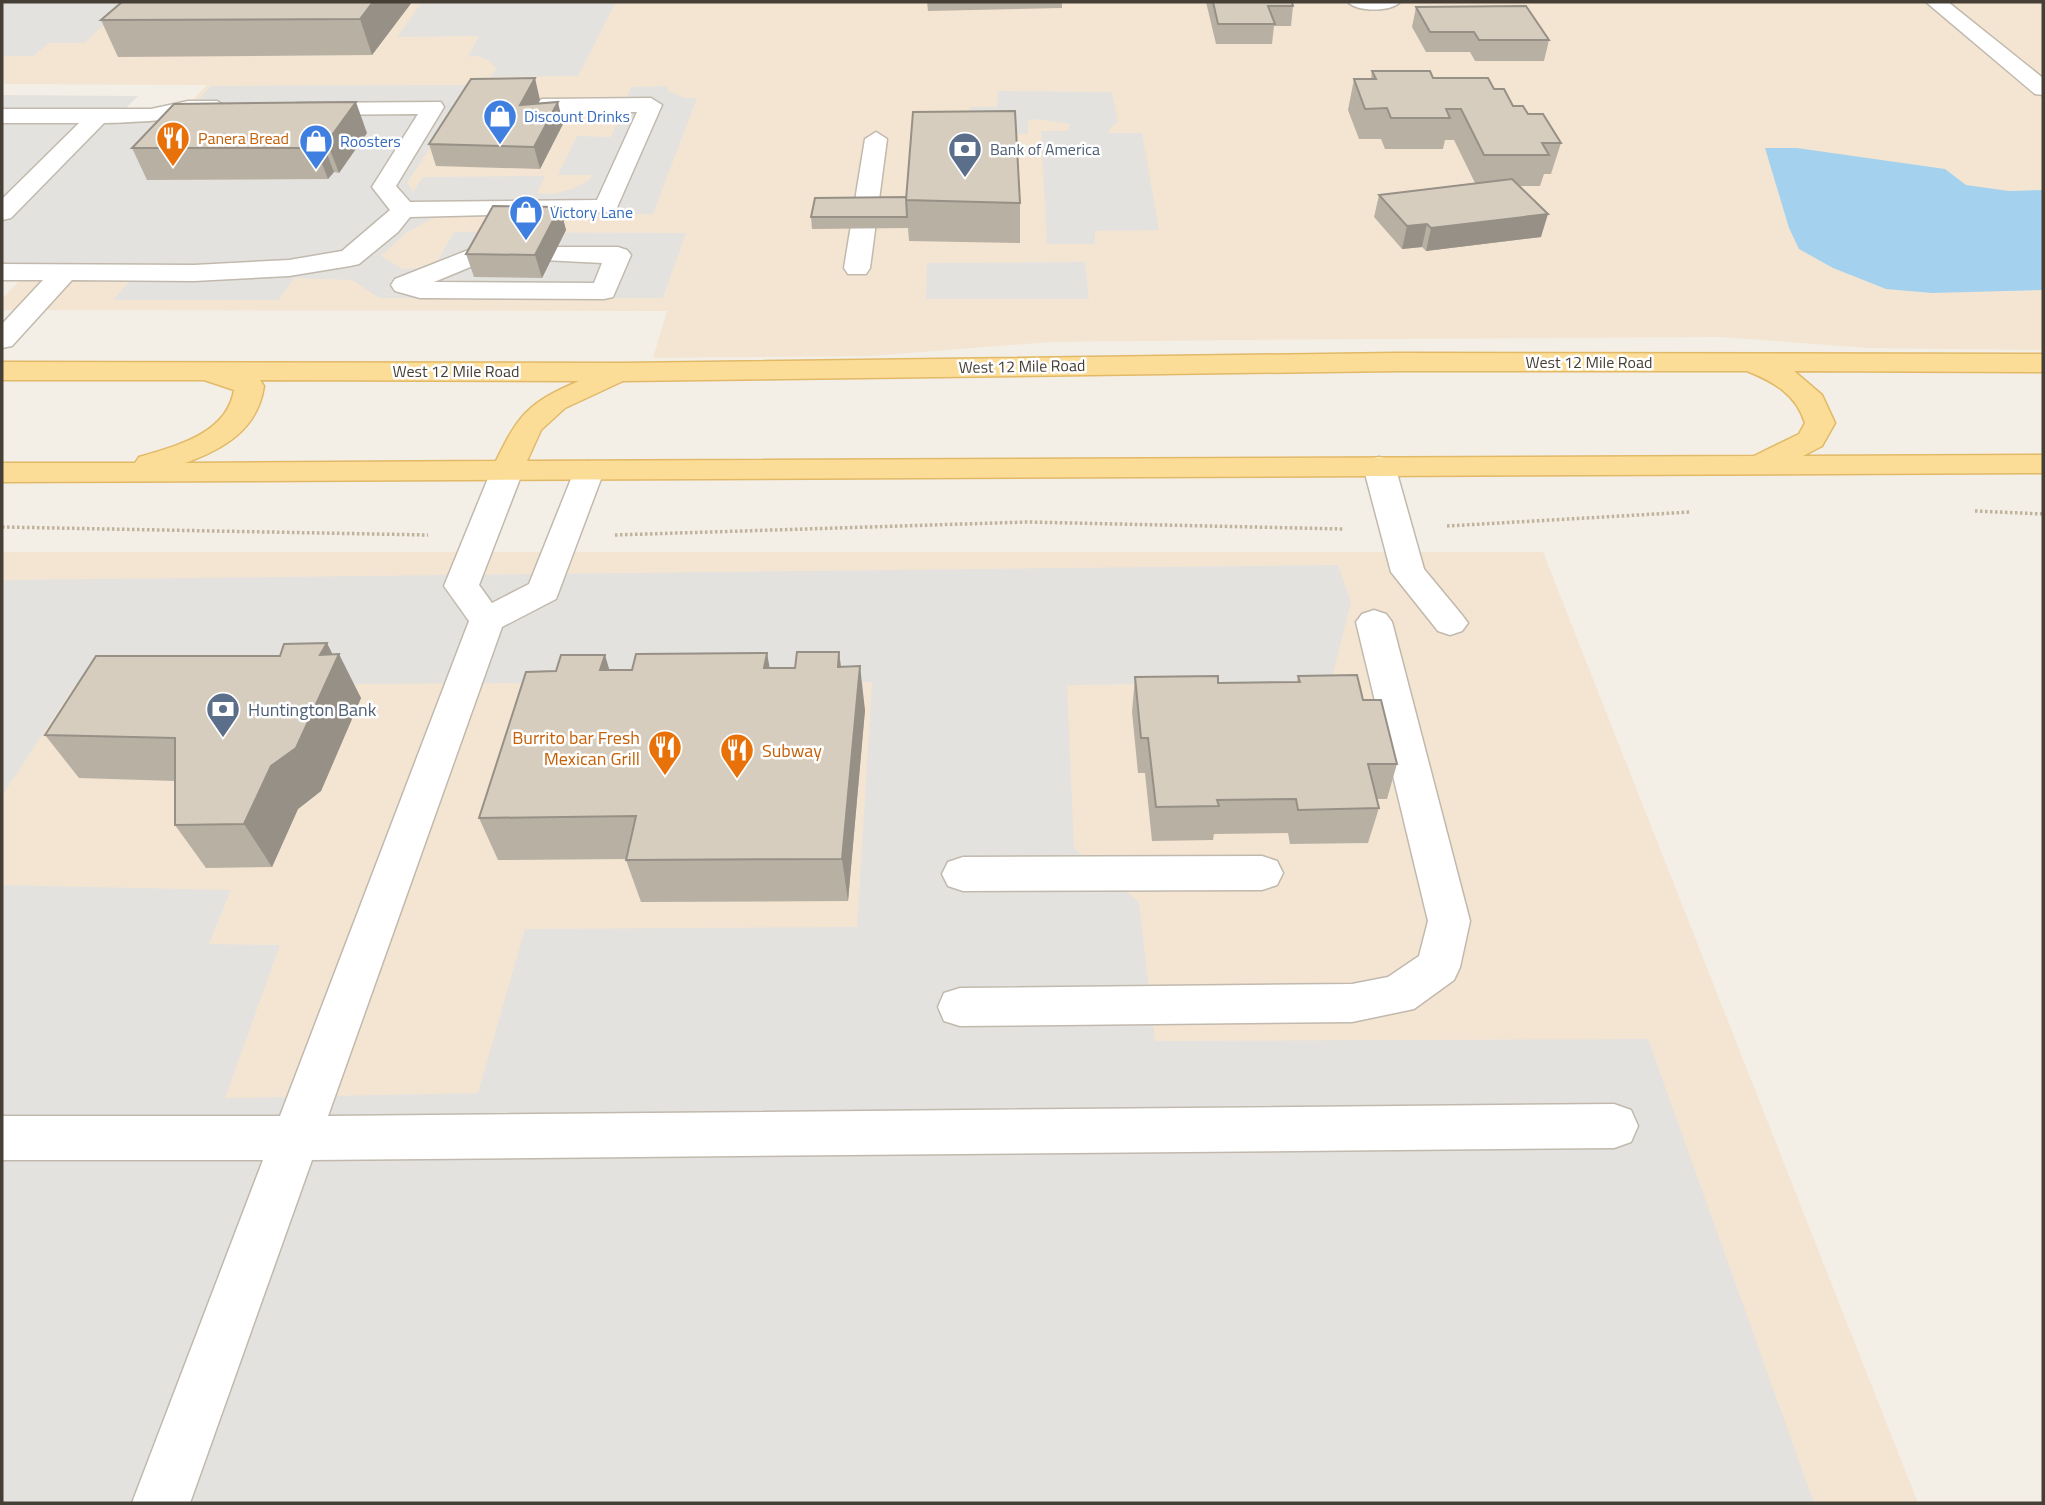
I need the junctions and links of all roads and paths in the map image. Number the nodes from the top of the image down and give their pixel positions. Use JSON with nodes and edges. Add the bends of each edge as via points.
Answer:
{"nodes":[{"id":1,"x":1358,"y":2,"type":"edge"},
{"id":2,"x":1390,"y":2,"type":"edge"},
{"id":3,"x":1936,"y":2,"type":"edge"},
{"id":4,"x":2043,"y":89,"type":"edge"},
{"id":5,"x":542,"y":106,"type":"edge"},
{"id":6,"x":242,"y":108,"type":"edge"},
{"id":7,"x":283,"y":108,"type":"edge"},
{"id":8,"x":2,"y":116,"type":"edge"},
{"id":9,"x":96,"y":118,"type":"junction"},
{"id":10,"x":876,"y":139,"type":"dead end"},
{"id":11,"x":403,"y":210,"type":"junction"},
{"id":12,"x":2,"y":213,"type":"edge"},
{"id":13,"x":486,"y":255,"type":"edge"},
{"id":14,"x":553,"y":255,"type":"edge"},
{"id":15,"x":857,"y":268,"type":"dead end"},
{"id":16,"x":2,"y":272,"type":"edge"},
{"id":17,"x":65,"y":272,"type":"junction"},
{"id":18,"x":377,"y":273,"type":"junction"},
{"id":19,"x":2,"y":340,"type":"edge"},
{"id":20,"x":1749,"y":361,"type":"junction"},
{"id":21,"x":2043,"y":363,"type":"edge"},
{"id":22,"x":195,"y":370,"type":"junction"},
{"id":23,"x":2,"y":371,"type":"edge"},
{"id":24,"x":622,"y":372,"type":"junction"},
{"id":25,"x":2043,"y":464,"type":"edge"},
{"id":26,"x":1760,"y":465,"type":"junction"},
{"id":27,"x":1379,"y":466,"type":"junction"},
{"id":28,"x":507,"y":471,"type":"junction"},
{"id":29,"x":589,"y":471,"type":"junction"},
{"id":30,"x":2,"y":473,"type":"edge"},
{"id":31,"x":121,"y":474,"type":"junction"},
{"id":32,"x":1963,"y":510,"type":"dead end"},
{"id":33,"x":1704,"y":512,"type":"dead end"},
{"id":34,"x":2043,"y":514,"type":"edge"},
{"id":35,"x":2,"y":527,"type":"edge"},
{"id":36,"x":1397,"y":528,"type":"junction"},
{"id":37,"x":566,"y":533,"type":"junction"},
{"id":38,"x":484,"y":534,"type":"junction"},
{"id":39,"x":486,"y":620,"type":"junction"},
{"id":40,"x":1374,"y":622,"type":"dead end"},
{"id":41,"x":1450,"y":623,"type":"dead end"},
{"id":42,"x":1262,"y":873,"type":"dead end"},
{"id":43,"x":963,"y":874,"type":"dead end"},
{"id":44,"x":960,"y":1007,"type":"dead end"},
{"id":45,"x":1614,"y":1126,"type":"dead end"},
{"id":46,"x":2,"y":1138,"type":"edge"},
{"id":47,"x":297,"y":1138,"type":"junction"},
{"id":48,"x":161,"y":1503,"type":"edge"}],
"edges":[{"from":1,"to":2,"type":"lane"},
{"from":3,"to":4,"type":"lane"},
{"from":5,"to":11,"type":"lane","via":[[651,105],[606,207]]},
{"from":6,"to":9,"type":"lane","via":[[188,108],[151,116]]},
{"from":7,"to":11,"type":"lane","via":[[433,107],[384,187]]},
{"from":8,"to":9,"type":"lane"},
{"from":9,"to":12,"type":"lane"},
{"from":10,"to":15,"type":"lane"},
{"from":11,"to":18,"type":"lane","via":[[389,227]]},
{"from":13,"to":18,"type":"lane"},
{"from":14,"to":18,"type":"lane","via":[[618,255],[604,291],[420,290]]},
{"from":16,"to":17,"type":"lane"},
{"from":17,"to":18,"type":"lane","via":[[289,268]]},
{"from":17,"to":19,"type":"lane"},
{"from":20,"to":21,"type":"main road","name":"West 12 Mile Road"},
{"from":20,"to":24,"type":"main road","name":"West 12 Mile Road"},
{"from":20,"to":26,"type":"main road","via":[[1799,387],[1817,406],[1820,423],[1811,440]]},
{"from":22,"to":23,"type":"main road","name":"West 12 Mile Road"},
{"from":22,"to":24,"type":"main road","name":"West 12 Mile Road"},
{"from":22,"to":31,"type":"main road","via":[[229,376],[249,386],[249,402],[241,417],[202,446]]},
{"from":24,"to":28,"type":"main road","via":[[555,402],[528,426]]},
{"from":25,"to":26,"type":"main road"},
{"from":26,"to":27,"type":"main road"},
{"from":27,"to":29,"type":"main road"},
{"from":27,"to":36,"type":"lane"},
{"from":28,"to":29,"type":"main road"},
{"from":28,"to":31,"type":"main road"},
{"from":28,"to":38,"type":"lane"},
{"from":29,"to":37,"type":"lane"},
{"from":30,"to":31,"type":"main road"},
{"from":32,"to":34,"type":"path"},
{"from":33,"to":36,"type":"path"},
{"from":35,"to":38,"type":"path"},
{"from":36,"to":37,"type":"path","via":[[1083,521],[843,526],[666,536]]},
{"from":36,"to":41,"type":"lane","via":[[1408,572]]},
{"from":37,"to":39,"type":"lane","via":[[544,591]]},
{"from":38,"to":39,"type":"lane","via":[[461,586]]},
{"from":39,"to":47,"type":"lane"},
{"from":40,"to":44,"type":"lane","via":[[1449,921],[1438,967],[1398,996],[1352,1003]]},
{"from":42,"to":43,"type":"lane"},
{"from":45,"to":47,"type":"lane"},
{"from":46,"to":47,"type":"lane"},
{"from":47,"to":48,"type":"lane"}]}
